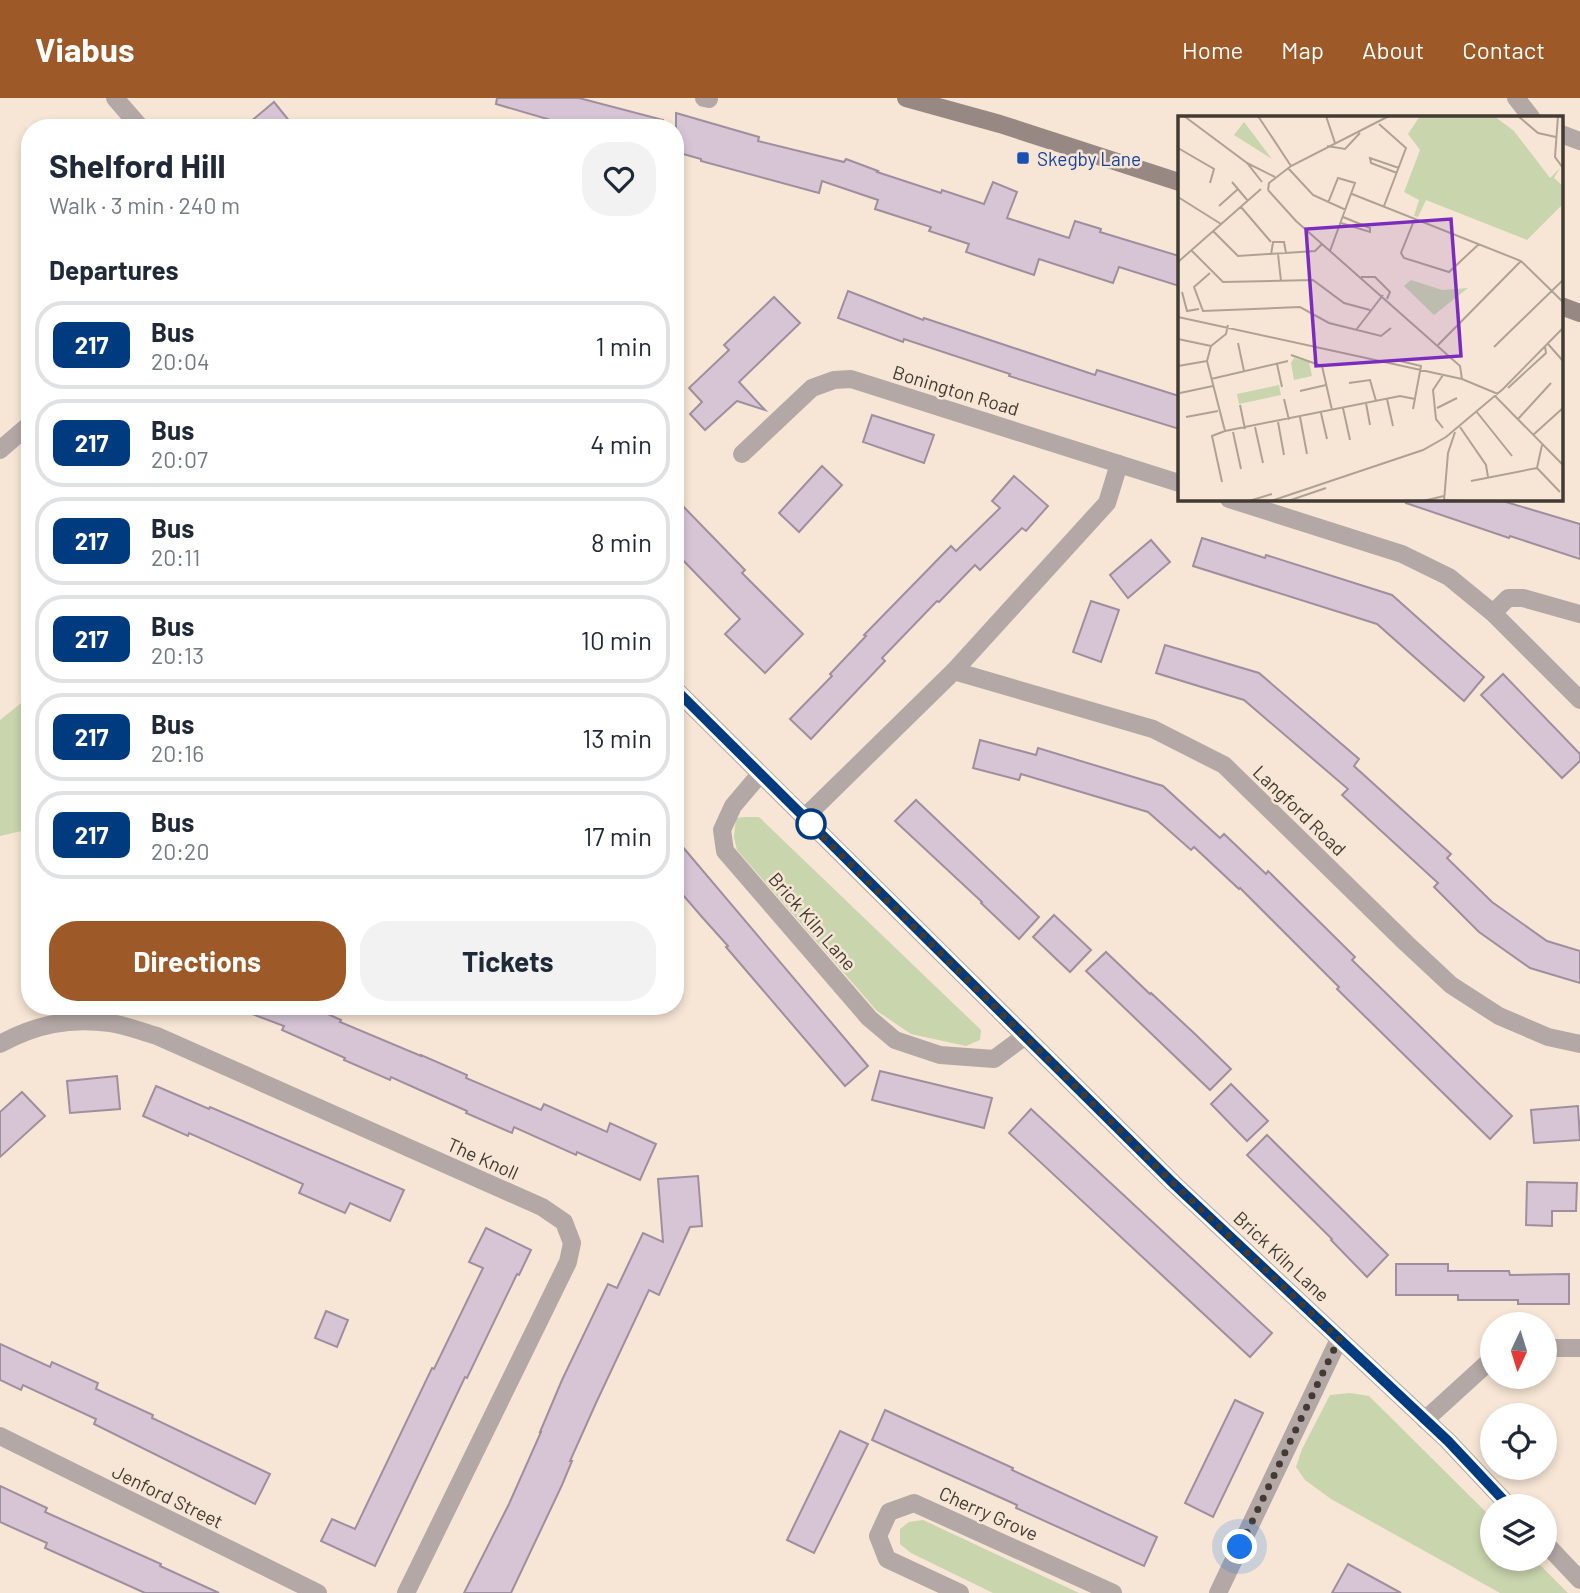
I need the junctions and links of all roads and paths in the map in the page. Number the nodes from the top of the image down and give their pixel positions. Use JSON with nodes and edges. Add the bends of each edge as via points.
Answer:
{"nodes":[{"id":1,"x":115,"y":98,"type":"edge"},
{"id":2,"x":906,"y":98,"type":"edge"},
{"id":3,"x":1516,"y":98,"type":"edge"},
{"id":4,"x":1530,"y":116,"type":"edge"},
{"id":5,"x":133,"y":119,"type":"edge"},
{"id":6,"x":1562,"y":134,"type":"edge"},
{"id":7,"x":1580,"y":141,"type":"edge"},
{"id":8,"x":1178,"y":182,"type":"edge"},
{"id":9,"x":1562,"y":306,"type":"edge"},
{"id":10,"x":1580,"y":313,"type":"edge"},
{"id":11,"x":21,"y":432,"type":"edge"},
{"id":12,"x":0,"y":450,"type":"edge"},
{"id":13,"x":742,"y":454,"type":"dead end"},
{"id":14,"x":1119,"y":464,"type":"junction"},
{"id":15,"x":1178,"y":483,"type":"edge"},
{"id":16,"x":1232,"y":500,"type":"edge"},
{"id":17,"x":1493,"y":613,"type":"junction"},
{"id":18,"x":1580,"y":614,"type":"edge"},
{"id":19,"x":954,"y":671,"type":"junction"},
{"id":20,"x":684,"y":698,"type":"edge"},
{"id":21,"x":1580,"y":700,"type":"edge"},
{"id":22,"x":760,"y":774,"type":"junction"},
{"id":23,"x":804,"y":818,"type":"junction"},
{"id":24,"x":1025,"y":1036,"type":"junction"},
{"id":25,"x":0,"y":1044,"type":"edge"},
{"id":26,"x":1580,"y":1044,"type":"edge"},
{"id":27,"x":1339,"y":1339,"type":"junction"},
{"id":28,"x":1558,"y":1348,"type":"edge"},
{"id":29,"x":1580,"y":1348,"type":"edge"},
{"id":30,"x":1480,"y":1370,"type":"edge"},
{"id":31,"x":1425,"y":1420,"type":"junction"},
{"id":32,"x":0,"y":1436,"type":"edge"},
{"id":33,"x":1497,"y":1494,"type":"edge"},
{"id":34,"x":1557,"y":1556,"type":"edge"},
{"id":35,"x":1580,"y":1580,"type":"edge"},
{"id":36,"x":318,"y":1593,"type":"edge"},
{"id":37,"x":406,"y":1593,"type":"edge"},
{"id":38,"x":960,"y":1593,"type":"edge"},
{"id":39,"x":1113,"y":1593,"type":"edge"},
{"id":40,"x":1218,"y":1593,"type":"edge"}],
"edges":[{"from":1,"to":5,"type":"street"},
{"from":2,"to":8,"type":"main road"},
{"from":3,"to":4,"type":"street"},
{"from":6,"to":7,"type":"street"},
{"from":9,"to":10,"type":"main road"},
{"from":11,"to":12,"type":"street"},
{"from":13,"to":14,"type":"street","name":"Bonington Road","via":[[812,387],[851,379]]},
{"from":14,"to":15,"type":"street","name":"Bonington Road"},
{"from":14,"to":19,"type":"street","via":[[1107,503]]},
{"from":16,"to":17,"type":"street","via":[[1402,554],[1450,578]]},
{"from":17,"to":18,"type":"street","via":[[1508,598],[1523,598]]},
{"from":17,"to":21,"type":"street"},
{"from":19,"to":23,"type":"street"},
{"from":19,"to":26,"type":"street","name":"Langford Road","via":[[1153,729],[1224,765],[1451,985],[1499,1016],[1548,1037]]},
{"from":20,"to":22,"type":"street","name":"Brick Kiln Lane"},
{"from":22,"to":23,"type":"street","name":"Brick Kiln Lane"},
{"from":22,"to":24,"type":"street","name":"Brick Kiln Lane","via":[[733,806],[722,831],[725,851],[869,1018],[895,1040],[940,1055],[994,1059]]},
{"from":23,"to":24,"type":"street","name":"Brick Kiln Lane"},
{"from":24,"to":27,"type":"street","name":"Brick Kiln Lane"},
{"from":25,"to":37,"type":"street","name":"The Knoll","via":[[22,1032],[61,1022],[111,1023],[157,1036],[542,1207],[564,1222],[572,1243],[568,1262]]},
{"from":27,"to":31,"type":"street","name":"Brick Kiln Lane"},
{"from":27,"to":40,"type":"street"},
{"from":28,"to":29,"type":"street"},
{"from":30,"to":31,"type":"street"},
{"from":31,"to":33,"type":"street","name":"Brick Kiln Lane"},
{"from":32,"to":36,"type":"street","name":"Jenford Street"},
{"from":34,"to":35,"type":"street"},
{"from":38,"to":39,"type":"street","name":"Cherry Grove","via":[[887,1559],[878,1536],[889,1512],[914,1503]]}]}
